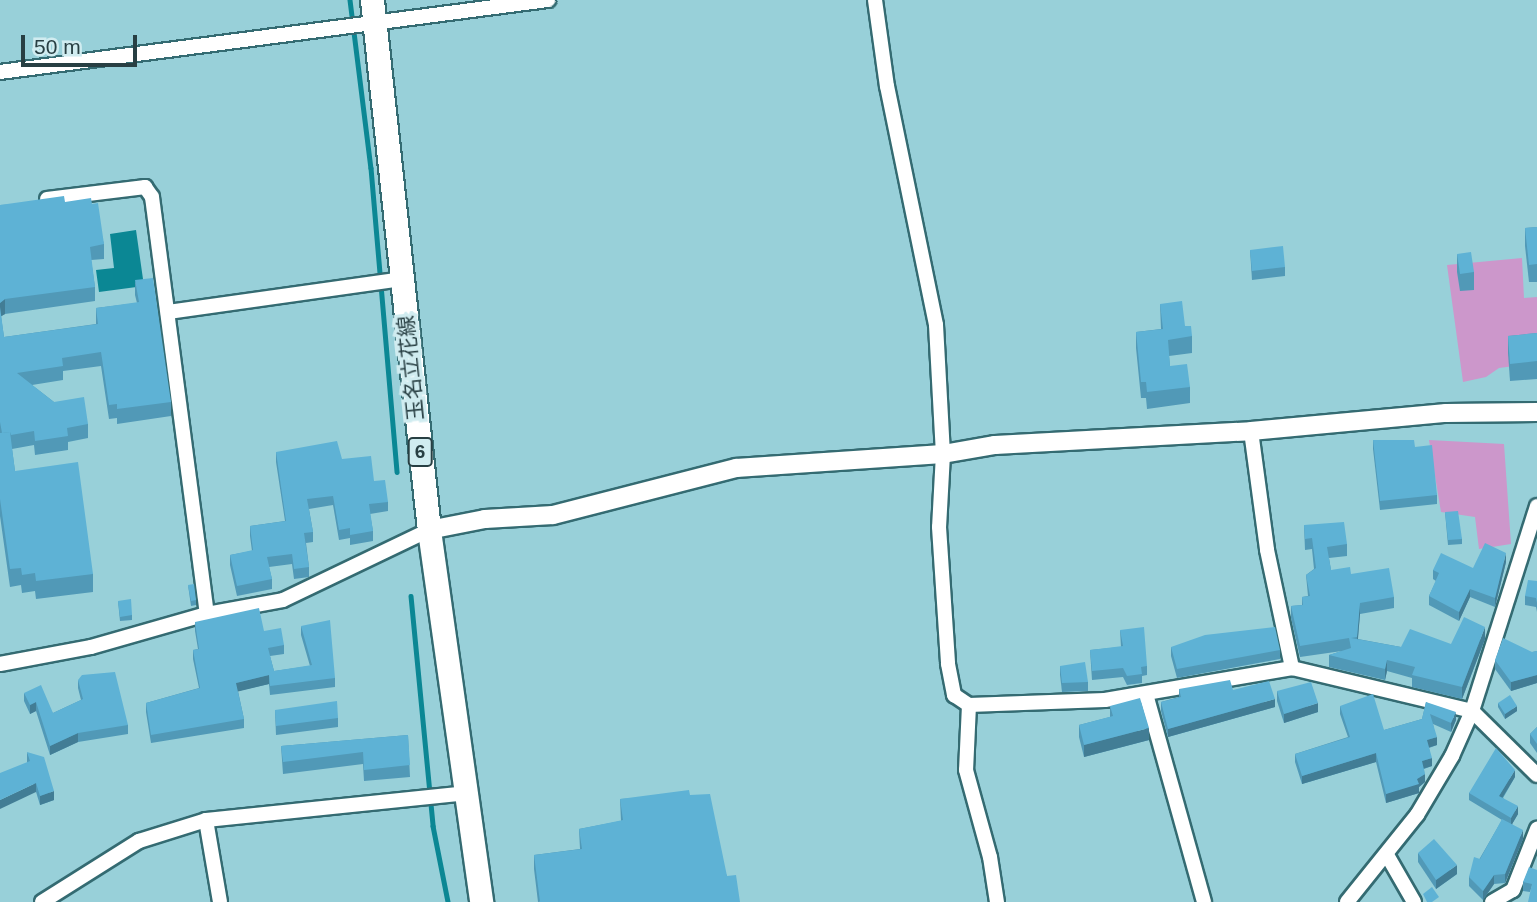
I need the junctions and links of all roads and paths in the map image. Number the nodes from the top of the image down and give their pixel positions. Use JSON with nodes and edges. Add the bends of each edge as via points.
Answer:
{"nodes":[{"id":1,"x":372,"y":0,"type":"edge"},
{"id":2,"x":548,"y":0,"type":"edge"},
{"id":3,"x":875,"y":0,"type":"edge"},
{"id":4,"x":374,"y":24,"type":"junction"},
{"id":5,"x":0,"y":72,"type":"edge"},
{"id":6,"x":26,"y":202,"type":"edge"},
{"id":7,"x":393,"y":280,"type":"junction"},
{"id":8,"x":168,"y":312,"type":"junction"},
{"id":9,"x":1537,"y":412,"type":"edge"},
{"id":10,"x":1251,"y":431,"type":"junction"},
{"id":11,"x":943,"y":454,"type":"junction"},
{"id":12,"x":1537,"y":506,"type":"edge"},
{"id":13,"x":429,"y":530,"type":"junction"},
{"id":14,"x":207,"y":614,"type":"junction"},
{"id":15,"x":0,"y":664,"type":"edge"},
{"id":16,"x":1292,"y":668,"type":"junction"},
{"id":17,"x":1146,"y":694,"type":"junction"},
{"id":18,"x":969,"y":705,"type":"junction"},
{"id":19,"x":1472,"y":711,"type":"junction"},
{"id":20,"x":1537,"y":775,"type":"edge"},
{"id":21,"x":466,"y":793,"type":"junction"},
{"id":22,"x":206,"y":820,"type":"junction"},
{"id":23,"x":1537,"y":829,"type":"edge"},
{"id":24,"x":1387,"y":855,"type":"junction"},
{"id":25,"x":42,"y":902,"type":"edge"},
{"id":26,"x":220,"y":902,"type":"edge"},
{"id":27,"x":481,"y":902,"type":"edge"},
{"id":28,"x":996,"y":902,"type":"edge"},
{"id":29,"x":1205,"y":902,"type":"edge"},
{"id":30,"x":1347,"y":902,"type":"edge"},
{"id":31,"x":1414,"y":902,"type":"edge"},
{"id":32,"x":1492,"y":902,"type":"edge"}],
"edges":[{"from":1,"to":4,"type":"main road","name":"玉名立花線","number":"6"},
{"from":2,"to":4,"type":"street"},
{"from":3,"to":11,"type":"street","via":[[887,86],[936,325]]},
{"from":4,"to":5,"type":"street"},
{"from":4,"to":7,"type":"main road","name":"玉名立花線","number":"6"},
{"from":6,"to":8,"type":"street","via":[[145,187],[152,198]]},
{"from":7,"to":8,"type":"street"},
{"from":7,"to":13,"type":"main road","name":"玉名立花線","number":"6"},
{"from":8,"to":14,"type":"street"},
{"from":9,"to":10,"type":"street","via":[[1446,413]]},
{"from":10,"to":11,"type":"street","via":[[995,444]]},
{"from":10,"to":16,"type":"street","via":[[1269,562]]},
{"from":11,"to":13,"type":"street","via":[[736,468],[553,515],[485,519]]},
{"from":11,"to":18,"type":"street","via":[[939,527],[948,664],[954,695]]},
{"from":12,"to":19,"type":"street"},
{"from":13,"to":14,"type":"street","via":[[283,600]]},
{"from":13,"to":21,"type":"main road","name":"玉名立花線","number":"6"},
{"from":14,"to":15,"type":"street","via":[[91,647]]},
{"from":16,"to":17,"type":"street"},
{"from":16,"to":19,"type":"street"},
{"from":17,"to":18,"type":"street","via":[[1105,701]]},
{"from":17,"to":29,"type":"street"},
{"from":18,"to":28,"type":"street","via":[[967,769],[990,857]]},
{"from":19,"to":20,"type":"street"},
{"from":19,"to":24,"type":"street","via":[[1432,792]]},
{"from":21,"to":22,"type":"street"},
{"from":21,"to":27,"type":"main road","name":"玉名立花線","number":"6"},
{"from":22,"to":25,"type":"street","via":[[139,841]]},
{"from":22,"to":26,"type":"street"},
{"from":23,"to":32,"type":"street","via":[[1513,890]]},
{"from":24,"to":30,"type":"street"},
{"from":24,"to":31,"type":"street"}]}
